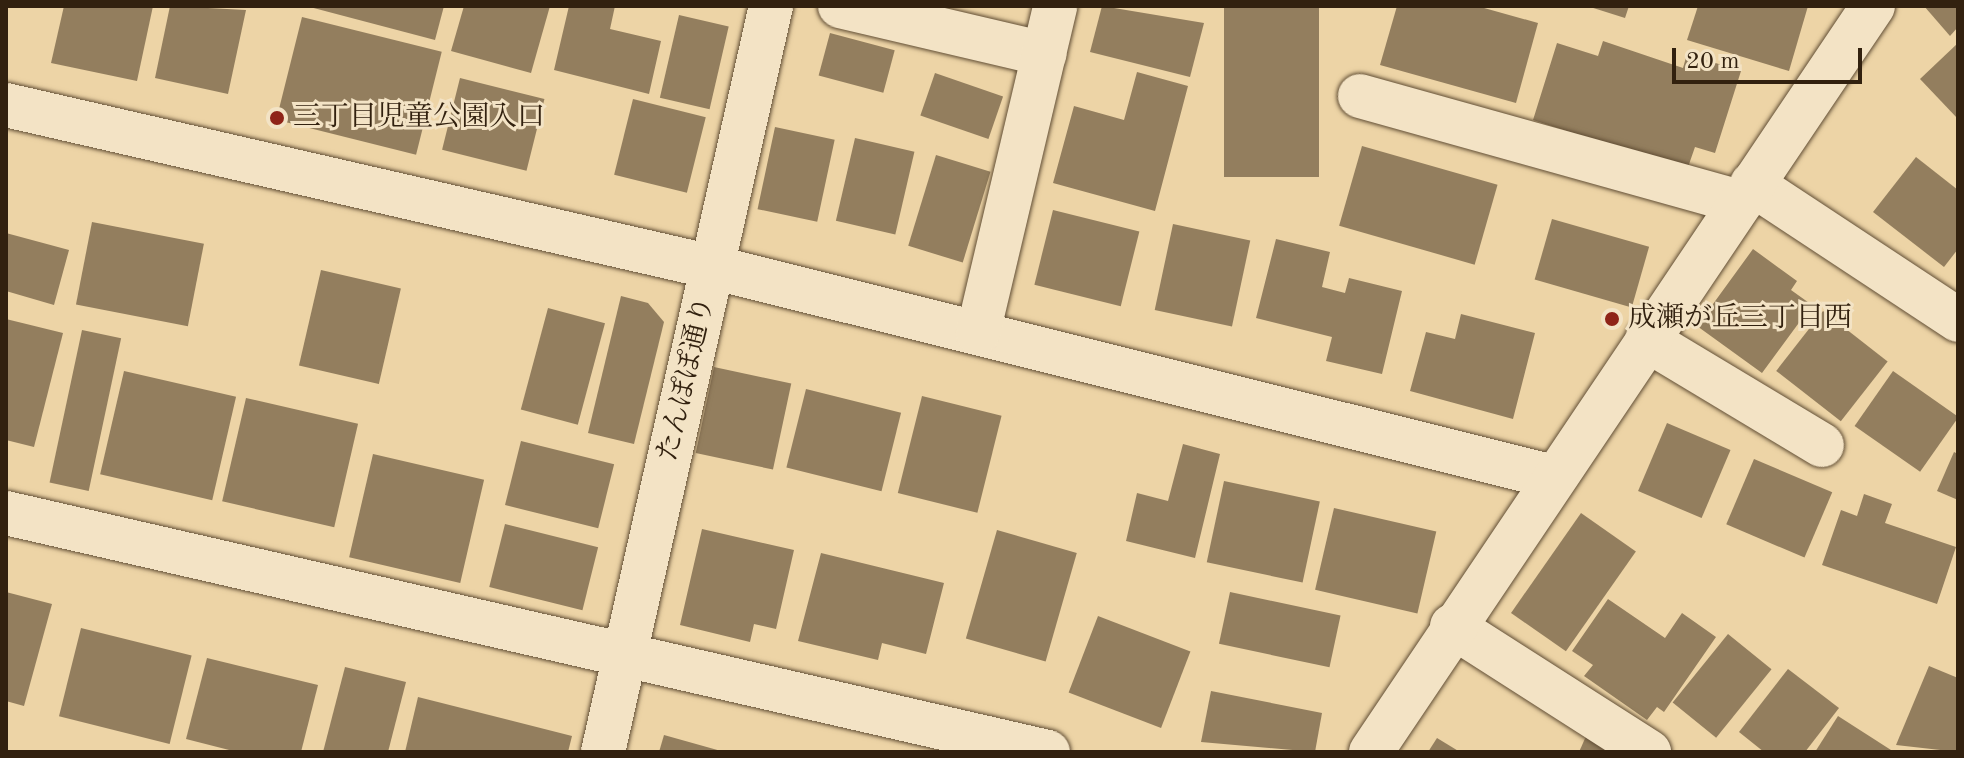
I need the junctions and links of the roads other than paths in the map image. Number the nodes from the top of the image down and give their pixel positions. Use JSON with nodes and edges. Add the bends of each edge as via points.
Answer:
{"nodes":[{"id":1,"x":771,"y":6,"type":"edge"},
{"id":2,"x":840,"y":6,"type":"edge"},
{"id":3,"x":1055,"y":6,"type":"edge"},
{"id":4,"x":1873,"y":6,"type":"edge"},
{"id":5,"x":1044,"y":54,"type":"junction"},
{"id":6,"x":1360,"y":96,"type":"dead end"},
{"id":7,"x":6,"y":105,"type":"edge"},
{"id":8,"x":1746,"y":193,"type":"junction"},
{"id":9,"x":712,"y":267,"type":"junction"},
{"id":10,"x":1958,"y":320,"type":"edge"},
{"id":11,"x":978,"y":333,"type":"junction"},
{"id":12,"x":1647,"y":340,"type":"junction"},
{"id":13,"x":1822,"y":445,"type":"dead end"},
{"id":14,"x":1553,"y":477,"type":"junction"},
{"id":15,"x":6,"y":513,"type":"edge"},
{"id":16,"x":1452,"y":626,"type":"junction"},
{"id":17,"x":624,"y":655,"type":"junction"},
{"id":18,"x":603,"y":752,"type":"edge"},
{"id":19,"x":1048,"y":752,"type":"edge"},
{"id":20,"x":1371,"y":752,"type":"edge"},
{"id":21,"x":1649,"y":752,"type":"edge"}],
"edges":[{"from":1,"to":9,"type":"street","name":"たんぽぽ通り"},
{"from":2,"to":5,"type":"street"},
{"from":3,"to":5,"type":"street"},
{"from":4,"to":8,"type":"street"},
{"from":5,"to":11,"type":"street"},
{"from":6,"to":8,"type":"street"},
{"from":7,"to":9,"type":"street"},
{"from":8,"to":10,"type":"street"},
{"from":8,"to":12,"type":"street"},
{"from":9,"to":11,"type":"street"},
{"from":9,"to":17,"type":"street","name":"たんぽぽ通り"},
{"from":11,"to":14,"type":"street"},
{"from":12,"to":13,"type":"street"},
{"from":12,"to":14,"type":"street"},
{"from":14,"to":16,"type":"street"},
{"from":15,"to":17,"type":"street"},
{"from":16,"to":20,"type":"street"},
{"from":16,"to":21,"type":"street"},
{"from":17,"to":18,"type":"street","name":"たんぽぽ通り"},
{"from":17,"to":19,"type":"street"}]}
